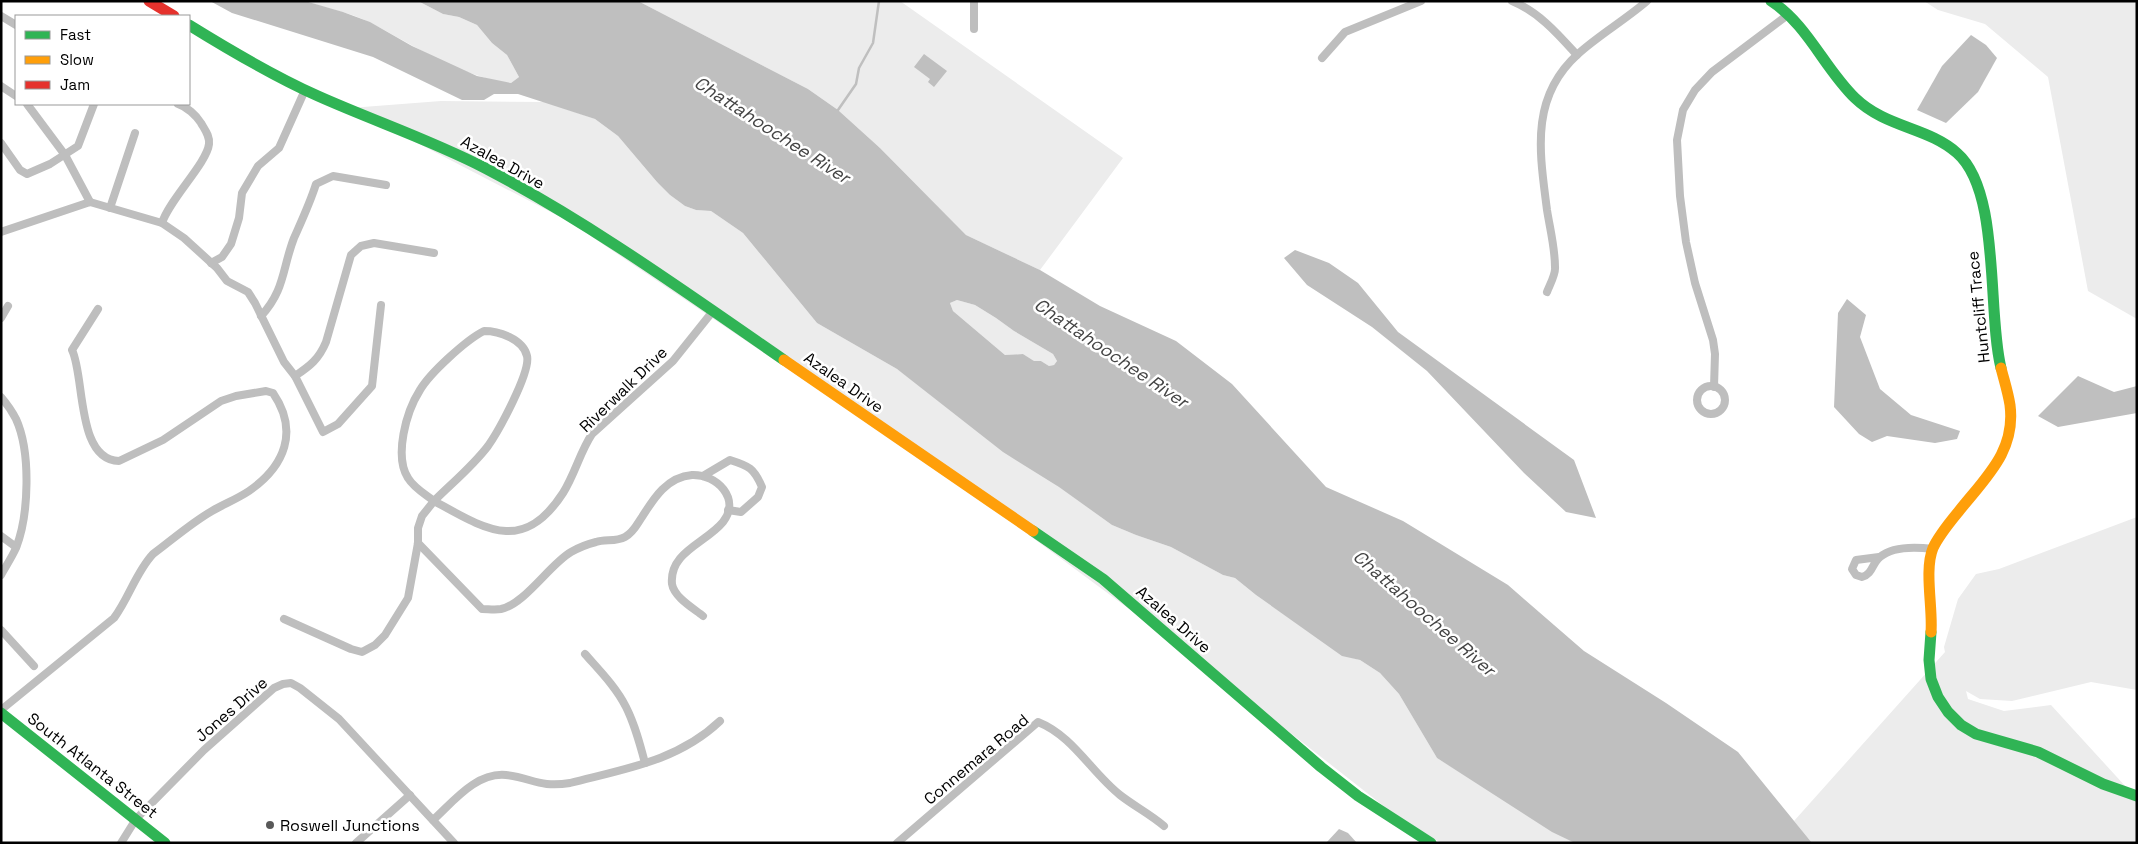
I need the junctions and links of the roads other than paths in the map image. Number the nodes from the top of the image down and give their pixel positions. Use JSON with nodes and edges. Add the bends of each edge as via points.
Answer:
{"nodes":[{"id":1,"x":149,"y":1,"type":"edge"},
{"id":2,"x":974,"y":1,"type":"edge"},
{"id":3,"x":1421,"y":1,"type":"edge"},
{"id":4,"x":1512,"y":1,"type":"edge"},
{"id":5,"x":1647,"y":1,"type":"edge"},
{"id":6,"x":1772,"y":1,"type":"edge"},
{"id":7,"x":1789,"y":14,"type":"junction"},
{"id":8,"x":172,"y":15,"type":"edge"},
{"id":9,"x":1,"y":16,"type":"edge"},
{"id":10,"x":15,"y":24,"type":"edge"},
{"id":11,"x":190,"y":27,"type":"edge"},
{"id":12,"x":974,"y":29,"type":"dead end"},
{"id":13,"x":1577,"y":55,"type":"junction"},
{"id":14,"x":1322,"y":58,"type":"dead end"},
{"id":15,"x":1,"y":86,"type":"edge"},
{"id":16,"x":305,"y":90,"type":"junction"},
{"id":17,"x":15,"y":95,"type":"edge"},
{"id":18,"x":28,"y":105,"type":"edge"},
{"id":19,"x":94,"y":105,"type":"edge"},
{"id":20,"x":181,"y":105,"type":"edge"},
{"id":21,"x":135,"y":133,"type":"dead end"},
{"id":22,"x":1,"y":142,"type":"edge"},
{"id":23,"x":64,"y":155,"type":"junction"},
{"id":24,"x":386,"y":185,"type":"dead end"},
{"id":25,"x":90,"y":202,"type":"junction"},
{"id":26,"x":110,"y":208,"type":"junction"},
{"id":27,"x":162,"y":223,"type":"junction"},
{"id":28,"x":1,"y":232,"type":"edge"},
{"id":29,"x":434,"y":253,"type":"dead end"},
{"id":30,"x":211,"y":262,"type":"junction"},
{"id":31,"x":1547,"y":292,"type":"dead end"},
{"id":32,"x":381,"y":305,"type":"dead end"},
{"id":33,"x":8,"y":306,"type":"dead end"},
{"id":34,"x":98,"y":309,"type":"dead end"},
{"id":35,"x":713,"y":311,"type":"junction"},
{"id":36,"x":261,"y":316,"type":"junction"},
{"id":37,"x":1,"y":318,"type":"edge"},
{"id":38,"x":295,"y":376,"type":"junction"},
{"id":39,"x":1714,"y":386,"type":"dead end"},
{"id":40,"x":1,"y":397,"type":"edge"},
{"id":41,"x":703,"y":476,"type":"junction"},
{"id":42,"x":434,"y":501,"type":"junction"},
{"id":43,"x":728,"y":510,"type":"junction"},
{"id":44,"x":1,"y":536,"type":"edge"},
{"id":45,"x":418,"y":543,"type":"junction"},
{"id":46,"x":16,"y":548,"type":"junction"},
{"id":47,"x":1934,"y":549,"type":"junction"},
{"id":48,"x":1879,"y":557,"type":"dead end"},
{"id":49,"x":1,"y":575,"type":"edge"},
{"id":50,"x":703,"y":616,"type":"dead end"},
{"id":51,"x":284,"y":619,"type":"dead end"},
{"id":52,"x":1,"y":630,"type":"edge"},
{"id":53,"x":586,"y":654,"type":"dead end"},
{"id":54,"x":34,"y":666,"type":"dead end"},
{"id":55,"x":1,"y":712,"type":"edge"},
{"id":56,"x":720,"y":721,"type":"dead end"},
{"id":57,"x":645,"y":763,"type":"junction"},
{"id":58,"x":2137,"y":796,"type":"edge"},
{"id":59,"x":412,"y":797,"type":"junction"},
{"id":60,"x":136,"y":819,"type":"junction"},
{"id":61,"x":433,"y":820,"type":"junction"},
{"id":62,"x":1164,"y":826,"type":"dead end"},
{"id":63,"x":120,"y":843,"type":"edge"},
{"id":64,"x":165,"y":843,"type":"edge"},
{"id":65,"x":356,"y":843,"type":"edge"},
{"id":66,"x":454,"y":843,"type":"edge"},
{"id":67,"x":897,"y":843,"type":"edge"},
{"id":68,"x":1431,"y":843,"type":"edge"}],
"edges":[{"from":1,"to":8,"type":"street"},
{"from":2,"to":12,"type":"street"},
{"from":3,"to":14,"type":"street","via":[[1345,32]]},
{"from":4,"to":13,"type":"street","via":[[1552,27]]},
{"from":5,"to":13,"type":"street"},
{"from":6,"to":7,"type":"street","name":"Huntcliff Trace"},
{"from":7,"to":39,"type":"street","via":[[1700,83],[1678,127],[1677,152],[1686,242],[1695,284],[1714,340]]},
{"from":7,"to":47,"type":"street","name":"Huntcliff Trace","via":[[1854,98],[1885,119],[1936,138],[1959,152],[1980,189],[1992,272],[1996,349],[2010,404],[2011,428],[1999,461],[1951,521]]},
{"from":9,"to":10,"type":"street"},
{"from":11,"to":16,"type":"street","name":"Azalea Drive"},
{"from":13,"to":31,"type":"street","via":[[1562,71],[1552,89],[1540,128],[1540,151],[1556,268]]},
{"from":15,"to":17,"type":"street"},
{"from":16,"to":30,"type":"street","via":[[279,148],[258,166],[242,194],[231,244],[222,256]]},
{"from":16,"to":35,"type":"street","name":"Azalea Drive","via":[[480,165],[594,232]]},
{"from":18,"to":23,"type":"street"},
{"from":19,"to":23,"type":"street","via":[[78,146]]},
{"from":20,"to":27,"type":"street","via":[[198,119],[208,135],[209,146],[166,211]]},
{"from":21,"to":26,"type":"street"},
{"from":22,"to":23,"type":"street","via":[[20,170],[27,174]]},
{"from":23,"to":25,"type":"street"},
{"from":24,"to":36,"type":"street","via":[[333,176],[316,184],[294,240],[281,287]]},
{"from":25,"to":26,"type":"street"},
{"from":25,"to":28,"type":"street"},
{"from":26,"to":27,"type":"street"},
{"from":27,"to":30,"type":"street"},
{"from":29,"to":38,"type":"street","via":[[374,243],[361,246],[351,255],[321,355]]},
{"from":30,"to":36,"type":"street","via":[[227,281],[248,292]]},
{"from":32,"to":38,"type":"street","via":[[372,386],[338,424],[323,432]]},
{"from":33,"to":37,"type":"street"},
{"from":34,"to":55,"type":"street","via":[[72,350],[78,365],[85,422],[104,457],[119,461],[144,451],[220,401],[266,392],[272,393],[284,413],[286,444],[277,462],[251,489],[210,511],[153,554],[114,618]]},
{"from":35,"to":42,"type":"street","name":"Riverwalk Drive","via":[[673,361],[592,434],[563,493],[536,522],[517,530],[494,531]]},
{"from":35,"to":68,"type":"street","name":"Azalea Drive","via":[[1103,580],[1321,767],[1358,796]]},
{"from":36,"to":38,"type":"street","via":[[284,362]]},
{"from":40,"to":46,"type":"street","via":[[16,420],[23,446],[26,492]]},
{"from":41,"to":43,"type":"street","via":[[712,478],[723,487]]},
{"from":41,"to":43,"type":"street","via":[[730,460],[748,466],[757,475],[762,487],[758,497],[741,512]]},
{"from":41,"to":45,"type":"street","via":[[678,478],[665,486],[635,529],[625,537],[596,541],[570,552],[533,587],[502,609],[482,609]]},
{"from":42,"to":42,"type":"street","via":[[408,478],[402,464],[401,449],[413,404],[431,376],[475,335],[484,331],[502,333],[524,349],[527,366],[488,446]]},
{"from":42,"to":45,"type":"street","via":[[422,516]]},
{"from":43,"to":50,"type":"street","via":[[723,522],[682,556],[673,573],[672,585],[677,594]]},
{"from":44,"to":46,"type":"street"},
{"from":45,"to":51,"type":"street","via":[[408,598],[375,645],[362,652],[351,650]]},
{"from":46,"to":49,"type":"street"},
{"from":47,"to":48,"type":"street","via":[[1906,548]]},
{"from":47,"to":58,"type":"street","name":"Huntcliff Trace","via":[[1930,582],[1929,660],[1931,679],[1948,712],[1976,734],[2038,752],[2103,784]]},
{"from":52,"to":54,"type":"street"},
{"from":53,"to":57,"type":"street","via":[[626,706]]},
{"from":55,"to":60,"type":"street","name":"South Atlanta Street"},
{"from":56,"to":57,"type":"street","via":[[689,746]]},
{"from":57,"to":61,"type":"street","via":[[558,785],[538,784],[507,775],[489,776],[473,784]]},
{"from":59,"to":60,"type":"street","name":"Jones Drive","via":[[339,719],[300,688],[283,684],[274,688],[204,750]]},
{"from":59,"to":61,"type":"street"},
{"from":59,"to":65,"type":"street"},
{"from":60,"to":63,"type":"street"},
{"from":60,"to":64,"type":"street","name":"South Atlanta Street"},
{"from":61,"to":66,"type":"street"},
{"from":62,"to":67,"type":"street","name":"Connemara Road","via":[[1121,795],[1090,767],[1068,740],[1038,722]]}]}
